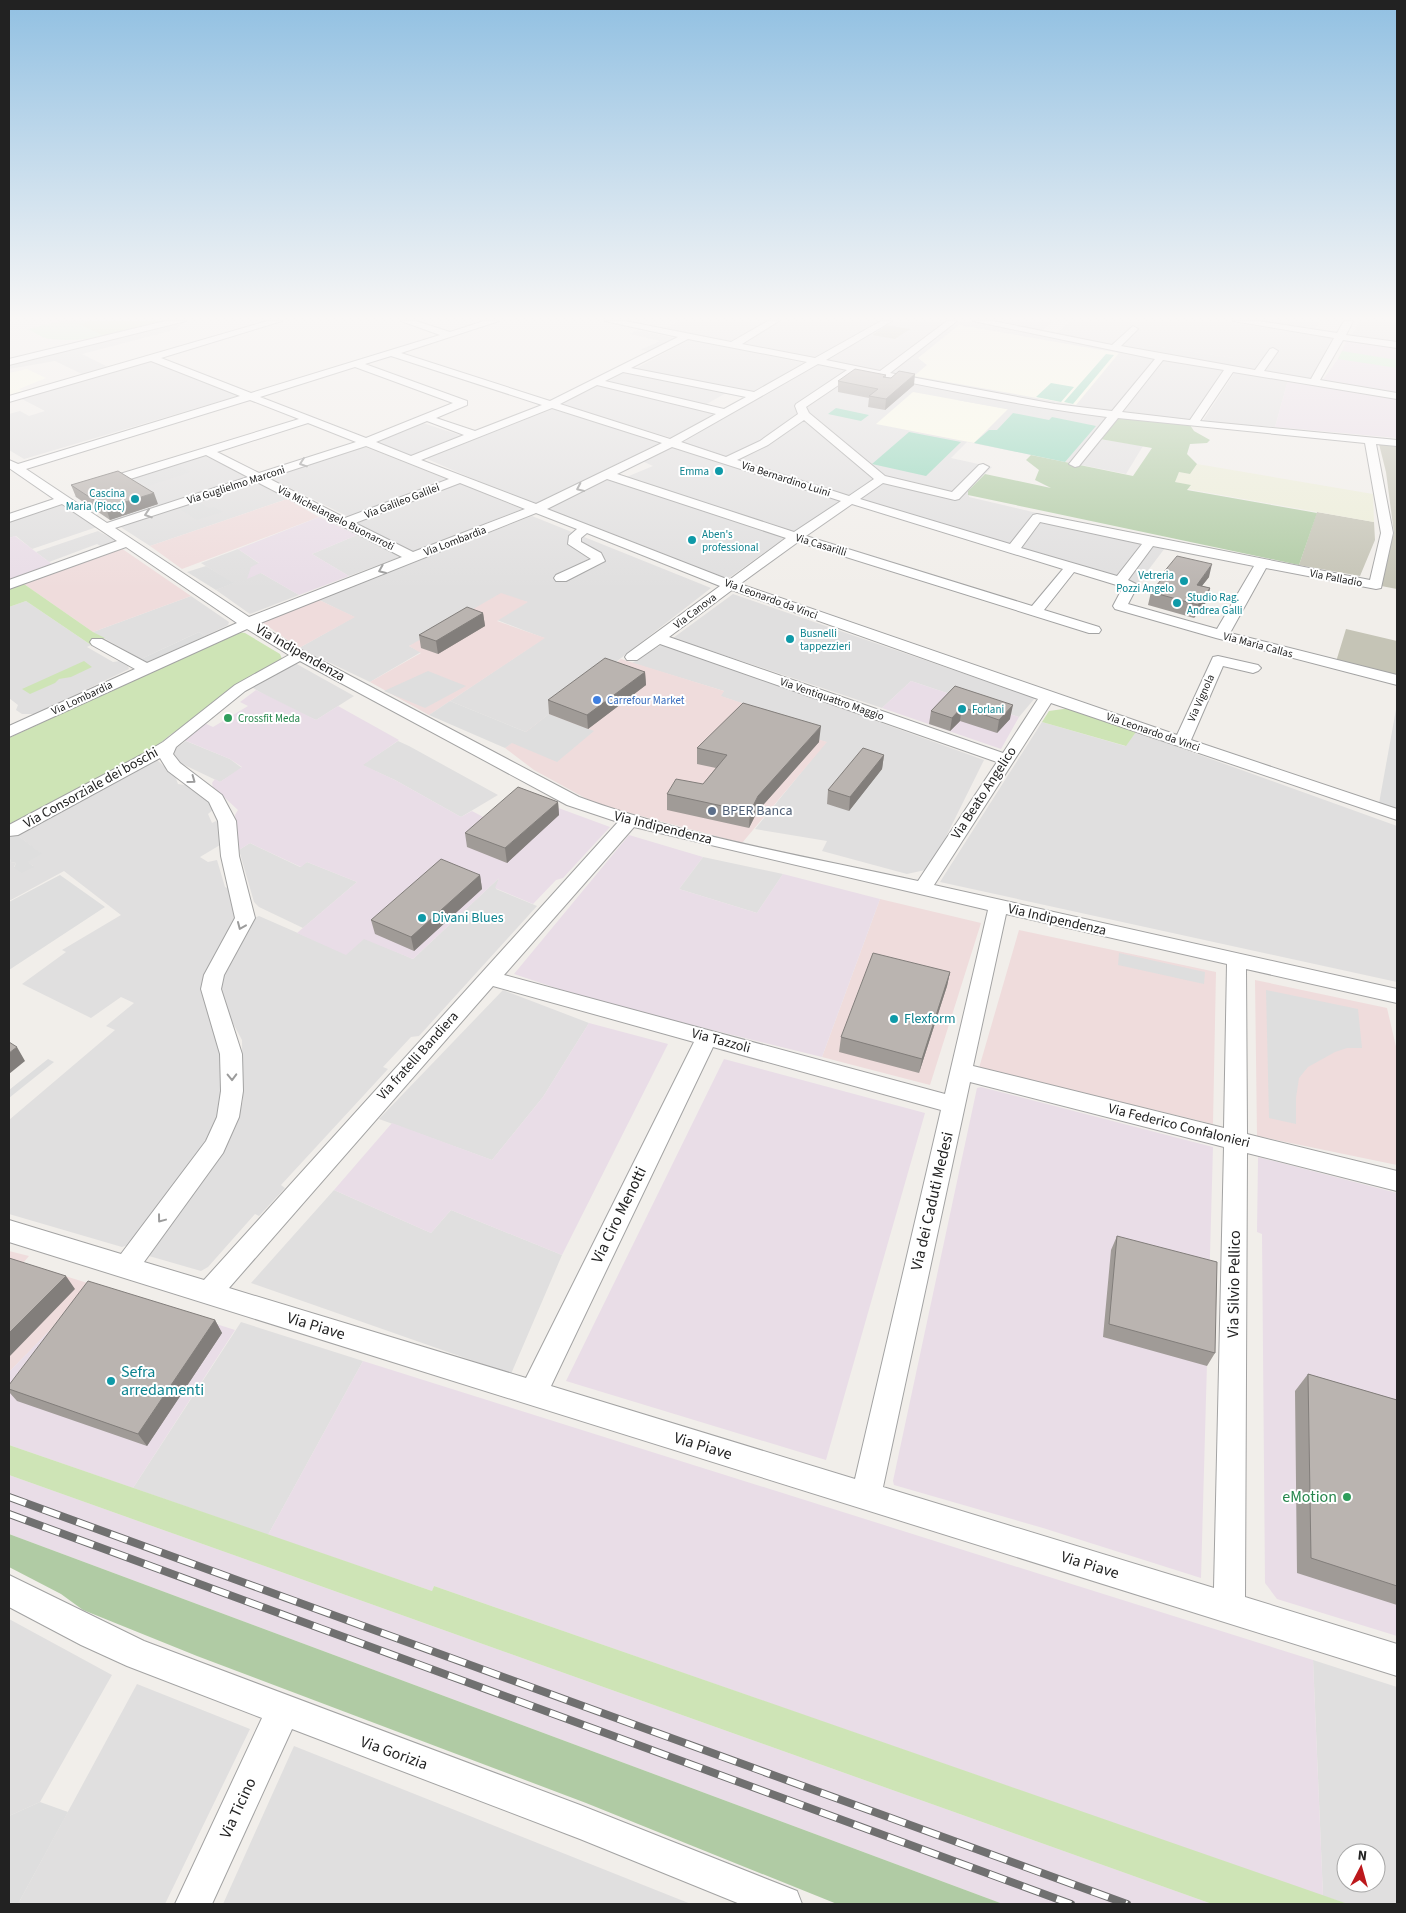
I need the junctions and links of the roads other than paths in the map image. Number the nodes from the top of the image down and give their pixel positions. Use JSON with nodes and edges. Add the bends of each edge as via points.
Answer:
{"nodes":[{"id":1,"x":201,"y":410,"type":"edge"},
{"id":2,"x":287,"y":410,"type":"edge"},
{"id":3,"x":446,"y":410,"type":"edge"},
{"id":4,"x":537,"y":410,"type":"edge"},
{"id":5,"x":567,"y":410,"type":"edge"},
{"id":6,"x":715,"y":410,"type":"edge"},
{"id":7,"x":731,"y":410,"type":"edge"},
{"id":8,"x":802,"y":410,"type":"edge"},
{"id":9,"x":1081,"y":410,"type":"edge"},
{"id":10,"x":1117,"y":410,"type":"edge"},
{"id":11,"x":1202,"y":410,"type":"edge"},
{"id":12,"x":726,"y":413,"type":"junction"},
{"id":13,"x":804,"y":415,"type":"junction"},
{"id":14,"x":1113,"y":415,"type":"junction"},
{"id":15,"x":427,"y":418,"type":"junction"},
{"id":16,"x":310,"y":419,"type":"junction"},
{"id":17,"x":1193,"y":424,"type":"junction"},
{"id":18,"x":476,"y":435,"type":"junction"},
{"id":19,"x":1370,"y":441,"type":"junction"},
{"id":20,"x":366,"y":442,"type":"junction"},
{"id":21,"x":671,"y":443,"type":"junction"},
{"id":22,"x":1397,"y":443,"type":"edge"},
{"id":23,"x":207,"y":451,"type":"junction"},
{"id":24,"x":410,"y":460,"type":"junction"},
{"id":25,"x":728,"y":460,"type":"junction"},
{"id":26,"x":1075,"y":464,"type":"dead end"},
{"id":27,"x":13,"y":465,"type":"edge"},
{"id":28,"x":984,"y":467,"type":"dead end"},
{"id":29,"x":608,"y":475,"type":"junction"},
{"id":30,"x":258,"y":478,"type":"junction"},
{"id":31,"x":459,"y":479,"type":"junction"},
{"id":32,"x":881,"y":479,"type":"junction"},
{"id":33,"x":72,"y":494,"type":"junction"},
{"id":34,"x":850,"y":500,"type":"junction"},
{"id":35,"x":536,"y":510,"type":"junction"},
{"id":36,"x":9,"y":518,"type":"edge"},
{"id":37,"x":345,"y":522,"type":"junction"},
{"id":38,"x":107,"y":527,"type":"junction"},
{"id":39,"x":585,"y":529,"type":"junction"},
{"id":40,"x":796,"y":537,"type":"junction"},
{"id":41,"x":128,"y":542,"type":"junction"},
{"id":42,"x":1150,"y":542,"type":"junction"},
{"id":43,"x":1013,"y":549,"type":"junction"},
{"id":44,"x":412,"y":557,"type":"junction"},
{"id":45,"x":1262,"y":564,"type":"junction"},
{"id":46,"x":1071,"y":567,"type":"junction"},
{"id":47,"x":561,"y":578,"type":"dead end"},
{"id":48,"x":1120,"y":582,"type":"junction"},
{"id":49,"x":9,"y":585,"type":"edge"},
{"id":50,"x":730,"y":585,"type":"junction"},
{"id":51,"x":1035,"y":612,"type":"junction"},
{"id":52,"x":248,"y":622,"type":"junction"},
{"id":53,"x":1094,"y":630,"type":"dead end"},
{"id":54,"x":1221,"y":635,"type":"junction"},
{"id":55,"x":658,"y":638,"type":"junction"},
{"id":56,"x":98,"y":642,"type":"dead end"},
{"id":57,"x":300,"y":655,"type":"junction"},
{"id":58,"x":632,"y":657,"type":"dead end"},
{"id":59,"x":1253,"y":668,"type":"dead end"},
{"id":60,"x":146,"y":669,"type":"junction"},
{"id":61,"x":1397,"y":680,"type":"edge"},
{"id":62,"x":1047,"y":696,"type":"junction"},
{"id":63,"x":13,"y":725,"type":"edge"},
{"id":64,"x":1182,"y":742,"type":"junction"},
{"id":65,"x":169,"y":745,"type":"junction"},
{"id":66,"x":1005,"y":759,"type":"junction"},
{"id":67,"x":1397,"y":815,"type":"edge"},
{"id":68,"x":629,"y":821,"type":"junction"},
{"id":69,"x":12,"y":831,"type":"dead end"},
{"id":70,"x":922,"y":889,"type":"junction"},
{"id":71,"x":998,"y":907,"type":"junction"},
{"id":72,"x":1237,"y":961,"type":"junction"},
{"id":73,"x":489,"y":978,"type":"junction"},
{"id":74,"x":1397,"y":996,"type":"edge"},
{"id":75,"x":707,"y":1037,"type":"junction"},
{"id":76,"x":961,"y":1071,"type":"junction"},
{"id":77,"x":954,"y":1105,"type":"junction"},
{"id":78,"x":1236,"y":1140,"type":"junction"},
{"id":79,"x":1397,"y":1181,"type":"edge"},
{"id":80,"x":9,"y":1231,"type":"edge"},
{"id":81,"x":126,"y":1267,"type":"junction"},
{"id":82,"x":208,"y":1293,"type":"junction"},
{"id":83,"x":533,"y":1393,"type":"junction"},
{"id":84,"x":866,"y":1496,"type":"junction"},
{"id":85,"x":9,"y":1590,"type":"edge"},
{"id":86,"x":1229,"y":1608,"type":"junction"},
{"id":87,"x":1397,"y":1660,"type":"edge"},
{"id":88,"x":283,"y":1711,"type":"junction"},
{"id":89,"x":193,"y":1904,"type":"edge"},
{"id":90,"x":784,"y":1904,"type":"edge"}],
"edges":[{"from":1,"to":27,"type":"street"},
{"from":2,"to":16,"type":"street","name":"Via Leonardo da Vinci"},
{"from":3,"to":15,"type":"street","name":"Via Guglielmo Marconi"},
{"from":4,"to":18,"type":"street"},
{"from":5,"to":21,"type":"street","name":"Via Bernardino Luini"},
{"from":6,"to":12,"type":"street"},
{"from":7,"to":12,"type":"street","name":"Via Lombardia"},
{"from":8,"to":13,"type":"street"},
{"from":9,"to":14,"type":"street"},
{"from":10,"to":14,"type":"street"},
{"from":11,"to":17,"type":"street"},
{"from":12,"to":21,"type":"street","name":"Via Lombardia"},
{"from":13,"to":25,"type":"street","via":[[764,443]]},
{"from":13,"to":32,"type":"street"},
{"from":14,"to":17,"type":"street"},
{"from":14,"to":26,"type":"street"},
{"from":15,"to":18,"type":"street"},
{"from":15,"to":20,"type":"street","name":"Via Guglielmo Marconi"},
{"from":16,"to":20,"type":"street","name":"Via Leonardo da Vinci"},
{"from":16,"to":23,"type":"street"},
{"from":17,"to":19,"type":"street"},
{"from":18,"to":24,"type":"street"},
{"from":19,"to":22,"type":"street"},
{"from":19,"to":45,"type":"street","name":"Via Palladio","via":[[1387,533],[1376,585]]},
{"from":20,"to":24,"type":"street","name":"Via Leonardo da Vinci"},
{"from":20,"to":30,"type":"street","name":"Via Guglielmo Marconi","one_way":true},
{"from":21,"to":25,"type":"street","name":"Via Bernardino Luini"},
{"from":21,"to":29,"type":"street","name":"Via Lombardia"},
{"from":23,"to":30,"type":"street","name":"Via Michelangelo Buonarroti"},
{"from":23,"to":33,"type":"street"},
{"from":24,"to":31,"type":"street","name":"Via Leonardo da Vinci"},
{"from":25,"to":34,"type":"street","name":"Via Bernardino Luini"},
{"from":27,"to":33,"type":"street","name":"Via Indipendenza"},
{"from":28,"to":32,"type":"street","via":[[954,496]]},
{"from":29,"to":35,"type":"street","name":"Via Lombardia","one_way":true},
{"from":29,"to":40,"type":"street","name":"Via Casarilli"},
{"from":30,"to":37,"type":"street","name":"Via Michelangelo Buonarroti"},
{"from":30,"to":38,"type":"street","name":"Via Guglielmo Marconi","one_way":true},
{"from":31,"to":35,"type":"street","name":"Via Leonardo da Vinci"},
{"from":31,"to":37,"type":"street","name":"Via Galileo Galilei"},
{"from":32,"to":34,"type":"street","name":"Via Canova"},
{"from":33,"to":36,"type":"street"},
{"from":33,"to":38,"type":"street","name":"Via Indipendenza"},
{"from":34,"to":40,"type":"street","name":"Via Canova"},
{"from":34,"to":43,"type":"street","name":"Via Bernardino Luini"},
{"from":35,"to":39,"type":"street","name":"Via Leonardo da Vinci"},
{"from":35,"to":44,"type":"street","name":"Via Lombardia"},
{"from":37,"to":44,"type":"street","name":"Via Michelangelo Buonarroti"},
{"from":38,"to":41,"type":"street","name":"Via Indipendenza"},
{"from":39,"to":47,"type":"street","via":[[575,536],[574,544],[596,556],[598,561]]},
{"from":39,"to":50,"type":"street","name":"Via Leonardo da Vinci"},
{"from":40,"to":50,"type":"street","name":"Via Canova"},
{"from":40,"to":51,"type":"street","name":"Via Casarilli"},
{"from":41,"to":49,"type":"street"},
{"from":41,"to":52,"type":"street","name":"Via Indipendenza"},
{"from":42,"to":43,"type":"street","via":[[1038,518]]},
{"from":42,"to":45,"type":"street"},
{"from":42,"to":48,"type":"street"},
{"from":43,"to":46,"type":"street","name":"Via Bernardino Luini"},
{"from":44,"to":52,"type":"street","name":"Via Lombardia","one_way":true},
{"from":45,"to":54,"type":"street"},
{"from":46,"to":48,"type":"street","name":"Via Bernardino Luini"},
{"from":46,"to":51,"type":"street"},
{"from":48,"to":54,"type":"street","name":"Via Maria Callas","via":[[1131,585],[1120,606]]},
{"from":50,"to":55,"type":"street","name":"Via Canova"},
{"from":50,"to":62,"type":"street","name":"Via Leonardo da Vinci"},
{"from":51,"to":53,"type":"street","name":"Via Casarilli"},
{"from":52,"to":57,"type":"street","name":"Via Indipendenza"},
{"from":52,"to":60,"type":"street","name":"Via Lombardia"},
{"from":54,"to":61,"type":"street","name":"Via Maria Callas"},
{"from":55,"to":58,"type":"street","name":"Via Canova"},
{"from":55,"to":66,"type":"street","name":"Via Ventiquattro Maggio"},
{"from":56,"to":60,"type":"street"},
{"from":57,"to":65,"type":"street","name":"Via Consorziale dei boschi","via":[[249,683]]},
{"from":57,"to":68,"type":"street","name":"Via Indipendenza","via":[[555,792]]},
{"from":59,"to":64,"type":"street","name":"Via Vignola","via":[[1218,660]]},
{"from":60,"to":63,"type":"street","name":"Via Lombardia"},
{"from":62,"to":64,"type":"street","name":"Via Leonardo da Vinci"},
{"from":62,"to":66,"type":"street","name":"Via Beato Angelico"},
{"from":64,"to":67,"type":"street","name":"Via Leonardo da Vinci"},
{"from":65,"to":69,"type":"street","name":"Via Consorziale dei boschi"},
{"from":65,"to":81,"type":"street","name":"Via Consorziale dei boschi","one_way":true,"via":[[165,754],[167,759],[210,793],[225,814],[230,856],[244,907],[243,924],[214,976],[211,989],[230,1054],[232,1091],[228,1117],[215,1146]]},
{"from":66,"to":70,"type":"street","name":"Via Beato Angelico"},
{"from":68,"to":70,"type":"street","name":"Via Indipendenza"},
{"from":68,"to":73,"type":"street","name":"Via fratelli Bandiera"},
{"from":70,"to":71,"type":"street","name":"Via Indipendenza"},
{"from":71,"to":72,"type":"street","name":"Via Indipendenza"},
{"from":71,"to":76,"type":"street","name":"Via dei Caduti Medesi"},
{"from":72,"to":74,"type":"street","name":"Via Indipendenza"},
{"from":72,"to":78,"type":"street","name":"Via Silvio Pellico"},
{"from":73,"to":75,"type":"street","name":"Via Tazzoli"},
{"from":73,"to":82,"type":"street","name":"Via fratelli Bandiera"},
{"from":75,"to":77,"type":"street","name":"Via Tazzoli"},
{"from":75,"to":83,"type":"street","name":"Via Ciro Menotti"},
{"from":76,"to":77,"type":"street","name":"Via dei Caduti Medesi"},
{"from":76,"to":78,"type":"street","name":"Via Federico Confalonieri"},
{"from":77,"to":84,"type":"street","name":"Via dei Caduti Medesi"},
{"from":78,"to":79,"type":"street","name":"Via Federico Confalonieri"},
{"from":78,"to":86,"type":"street","name":"Via Silvio Pellico"},
{"from":80,"to":81,"type":"street","name":"Via Piave"},
{"from":81,"to":82,"type":"street","name":"Via Piave"},
{"from":82,"to":83,"type":"street","name":"Via Piave"},
{"from":83,"to":84,"type":"street","name":"Via Piave"},
{"from":84,"to":86,"type":"street","name":"Via Piave"},
{"from":85,"to":88,"type":"street","name":"Via Gorizia","via":[[138,1655]]},
{"from":86,"to":87,"type":"street","name":"Via Piave"},
{"from":88,"to":89,"type":"street","name":"Via Ticino"},
{"from":88,"to":90,"type":"street","name":"Via Gorizia","via":[[580,1822]]}]}
